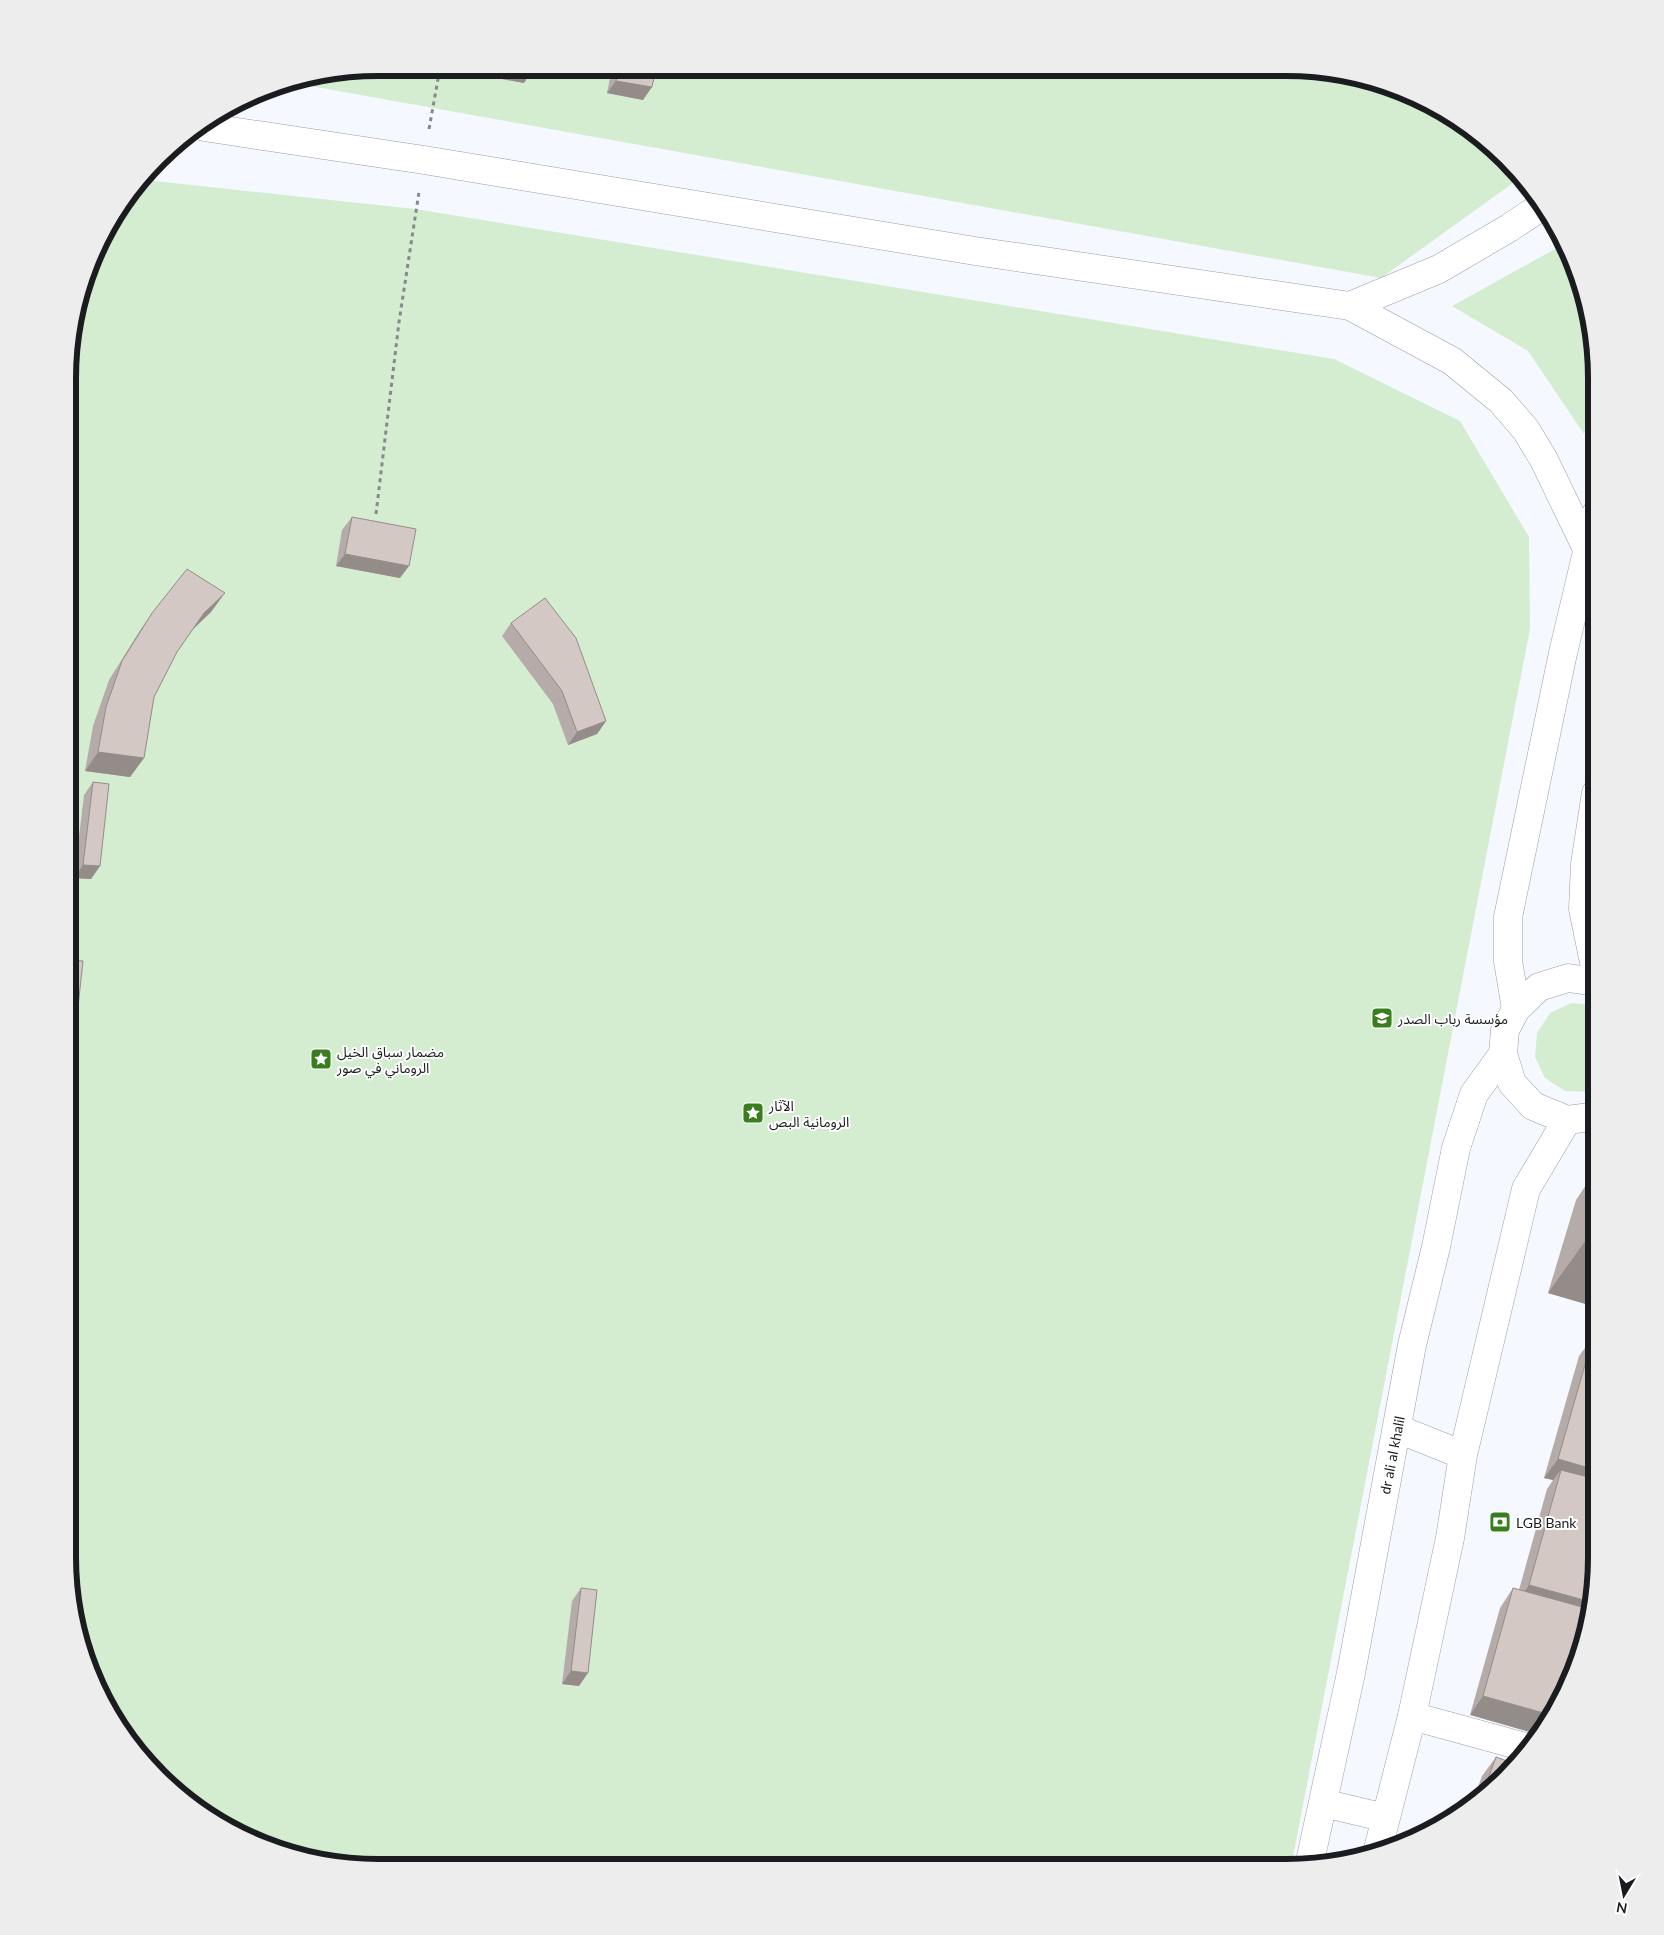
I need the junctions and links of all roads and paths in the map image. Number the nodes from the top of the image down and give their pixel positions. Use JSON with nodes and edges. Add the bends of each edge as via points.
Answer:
{"nodes":[{"id":1,"x":439,"y":76,"type":"edge"},
{"id":2,"x":210,"y":128,"type":"edge"},
{"id":3,"x":424,"y":160,"type":"junction"},
{"id":4,"x":1536,"y":210,"type":"edge"},
{"id":5,"x":1350,"y":306,"type":"junction"},
{"id":6,"x":376,"y":514,"type":"dead end"},
{"id":7,"x":1588,"y":546,"type":"edge"},
{"id":8,"x":1587,"y":550,"type":"junction"},
{"id":9,"x":1588,"y":845,"type":"edge"},
{"id":10,"x":1588,"y":933,"type":"edge"},
{"id":11,"x":1588,"y":981,"type":"edge"},
{"id":12,"x":1516,"y":1008,"type":"junction"},
{"id":13,"x":1503,"y":1054,"type":"junction"},
{"id":14,"x":1587,"y":1118,"type":"edge"},
{"id":15,"x":1398,"y":1429,"type":"junction"},
{"id":16,"x":1464,"y":1455,"type":"junction"},
{"id":17,"x":1412,"y":1716,"type":"junction"},
{"id":18,"x":1521,"y":1746,"type":"edge"},
{"id":19,"x":1323,"y":1803,"type":"junction"},
{"id":20,"x":1386,"y":1818,"type":"junction"},
{"id":21,"x":1379,"y":1844,"type":"edge"},
{"id":22,"x":1311,"y":1857,"type":"edge"}],
"edges":[{"from":1,"to":3,"type":"path"},
{"from":2,"to":3,"type":"main road"},
{"from":3,"to":5,"type":"main road","via":[[974,252]]},
{"from":3,"to":6,"type":"path","via":[[399,322]]},
{"from":4,"to":5,"type":"main road","via":[[1438,269]]},
{"from":5,"to":8,"type":"main road","via":[[1452,361],[1501,400],[1526,430],[1544,460]]},
{"from":7,"to":8,"type":"main road"},
{"from":8,"to":12,"type":"main road","via":[[1508,917],[1508,961]]},
{"from":9,"to":10,"type":"main road","via":[[1583,909]]},
{"from":11,"to":12,"type":"main road","via":[[1568,978],[1539,987]]},
{"from":12,"to":13,"type":"main road","via":[[1505,1030]]},
{"from":13,"to":14,"type":"main road","via":[[1512,1083],[1533,1106]]},
{"from":13,"to":15,"type":"main road","name":"dr ali al khalil","via":[[1474,1094],[1456,1148],[1412,1344]]},
{"from":14,"to":16,"type":"main road","via":[[1526,1189]]},
{"from":15,"to":16,"type":"main road"},
{"from":15,"to":19,"type":"main road","name":"dr ali al khalil"},
{"from":16,"to":17,"type":"main road"},
{"from":17,"to":18,"type":"main road"},
{"from":17,"to":20,"type":"main road"},
{"from":19,"to":20,"type":"main road"},
{"from":19,"to":22,"type":"main road","name":"dr ali al khalil"},
{"from":20,"to":21,"type":"main road"}]}
